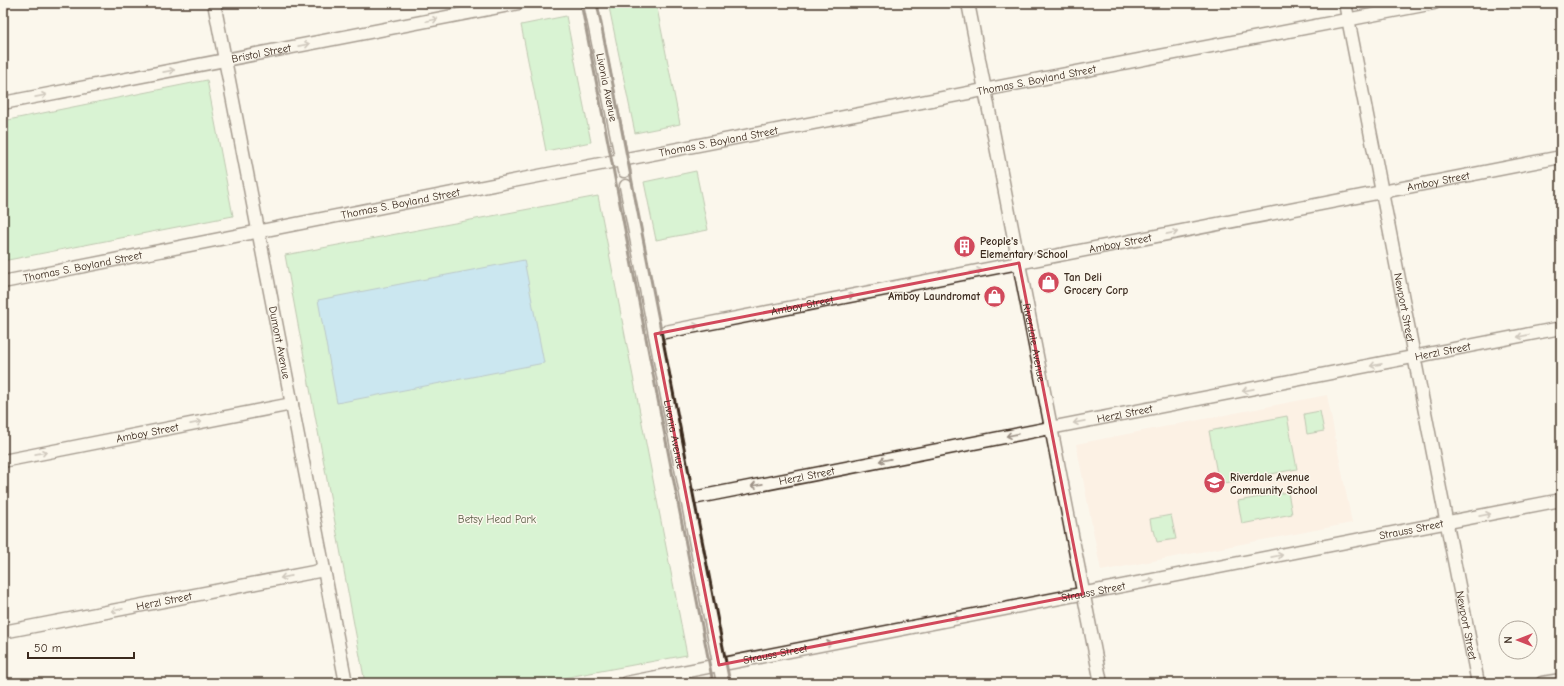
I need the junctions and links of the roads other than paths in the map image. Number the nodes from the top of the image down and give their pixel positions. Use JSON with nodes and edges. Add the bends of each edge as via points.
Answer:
{"nodes":[{"id":1,"x":214,"y":3,"type":"edge"},
{"id":2,"x":519,"y":3,"type":"edge"},
{"id":3,"x":590,"y":3,"type":"edge"},
{"id":4,"x":968,"y":3,"type":"edge"},
{"id":5,"x":1345,"y":3,"type":"edge"},
{"id":6,"x":1434,"y":3,"type":"edge"},
{"id":7,"x":1348,"y":20,"type":"junction"},
{"id":8,"x":225,"y":60,"type":"junction"},
{"id":9,"x":985,"y":90,"type":"junction"},
{"id":10,"x":3,"y":103,"type":"edge"},
{"id":11,"x":1561,"y":157,"type":"edge"},
{"id":12,"x":623,"y":166,"type":"junction"},
{"id":13,"x":626,"y":186,"type":"dead end"},
{"id":14,"x":1382,"y":192,"type":"junction"},
{"id":15,"x":258,"y":232,"type":"junction"},
{"id":16,"x":1019,"y":263,"type":"junction"},
{"id":17,"x":3,"y":282,"type":"edge"},
{"id":18,"x":1561,"y":328,"type":"edge"},
{"id":19,"x":655,"y":334,"type":"junction"},
{"id":20,"x":1414,"y":357,"type":"junction"},
{"id":21,"x":292,"y":404,"type":"junction"},
{"id":22,"x":1051,"y":428,"type":"junction"},
{"id":23,"x":3,"y":461,"type":"edge"},
{"id":24,"x":688,"y":499,"type":"junction"},
{"id":25,"x":1561,"y":500,"type":"edge"},
{"id":26,"x":1446,"y":523,"type":"junction"},
{"id":27,"x":324,"y":570,"type":"junction"},
{"id":28,"x":1083,"y":594,"type":"junction"},
{"id":29,"x":3,"y":632,"type":"edge"},
{"id":30,"x":719,"y":665,"type":"junction"},
{"id":31,"x":1561,"y":680,"type":"edge"},
{"id":32,"x":346,"y":683,"type":"edge"},
{"id":33,"x":626,"y":683,"type":"edge"},
{"id":34,"x":723,"y":683,"type":"edge"},
{"id":35,"x":1101,"y":683,"type":"edge"},
{"id":36,"x":1478,"y":683,"type":"edge"},
{"id":37,"x":1542,"y":683,"type":"edge"}],
"edges":[{"from":1,"to":8,"type":"street","name":"Dumont Avenue"},
{"from":8,"to":2,"type":"street","name":"Bristol Street","one_way":true},
{"from":3,"to":12,"type":"street","name":"Livonia Avenue"},
{"from":4,"to":9,"type":"street","name":"Riverdale Avenue"},
{"from":5,"to":7,"type":"street","name":"Newport Street"},
{"from":6,"to":7,"type":"street","name":"Thomas S. Boyland Street"},
{"from":7,"to":9,"type":"street","name":"Thomas S. Boyland Street"},
{"from":7,"to":14,"type":"street","name":"Newport Street"},
{"from":10,"to":8,"type":"street","name":"Bristol Street","one_way":true},
{"from":8,"to":15,"type":"street","name":"Dumont Avenue"},
{"from":9,"to":12,"type":"street","name":"Thomas S. Boyland Street"},
{"from":9,"to":16,"type":"street","name":"Riverdale Avenue"},
{"from":11,"to":14,"type":"street","name":"Amboy Street"},
{"from":12,"to":15,"type":"street","name":"Thomas S. Boyland Street"},
{"from":13,"to":19,"type":"street","name":"Livonia Avenue"},
{"from":16,"to":14,"type":"street","name":"Amboy Street","one_way":true},
{"from":14,"to":20,"type":"street","name":"Newport Street"},
{"from":15,"to":17,"type":"street","name":"Thomas S. Boyland Street"},
{"from":15,"to":21,"type":"street","name":"Dumont Avenue"},
{"from":19,"to":16,"type":"street","name":"Amboy Street","one_way":true},
{"from":16,"to":22,"type":"street","name":"Riverdale Avenue"},
{"from":18,"to":20,"type":"street","name":"Herzl Street","one_way":true},
{"from":19,"to":24,"type":"street","name":"Livonia Avenue"},
{"from":20,"to":22,"type":"street","name":"Herzl Street","one_way":true},
{"from":20,"to":26,"type":"street","name":"Newport Street"},
{"from":23,"to":21,"type":"street","name":"Amboy Street","one_way":true},
{"from":21,"to":27,"type":"street","name":"Dumont Avenue"},
{"from":22,"to":24,"type":"street","name":"Herzl Street","one_way":true},
{"from":22,"to":28,"type":"street","name":"Riverdale Avenue"},
{"from":24,"to":30,"type":"street","name":"Livonia Avenue"},
{"from":26,"to":25,"type":"street","name":"Strauss Street","one_way":true},
{"from":28,"to":26,"type":"street","name":"Strauss Street","one_way":true},
{"from":26,"to":36,"type":"street","name":"Newport Street"},
{"from":27,"to":29,"type":"street","name":"Herzl Street","one_way":true},
{"from":27,"to":32,"type":"street","name":"Dumont Avenue"},
{"from":30,"to":28,"type":"street","name":"Strauss Street","one_way":true},
{"from":28,"to":35,"type":"street","name":"Riverdale Avenue"},
{"from":30,"to":33,"type":"street","name":"Strauss Street"},
{"from":30,"to":34,"type":"street","name":"Livonia Avenue"},
{"from":31,"to":37,"type":"street"}]}
